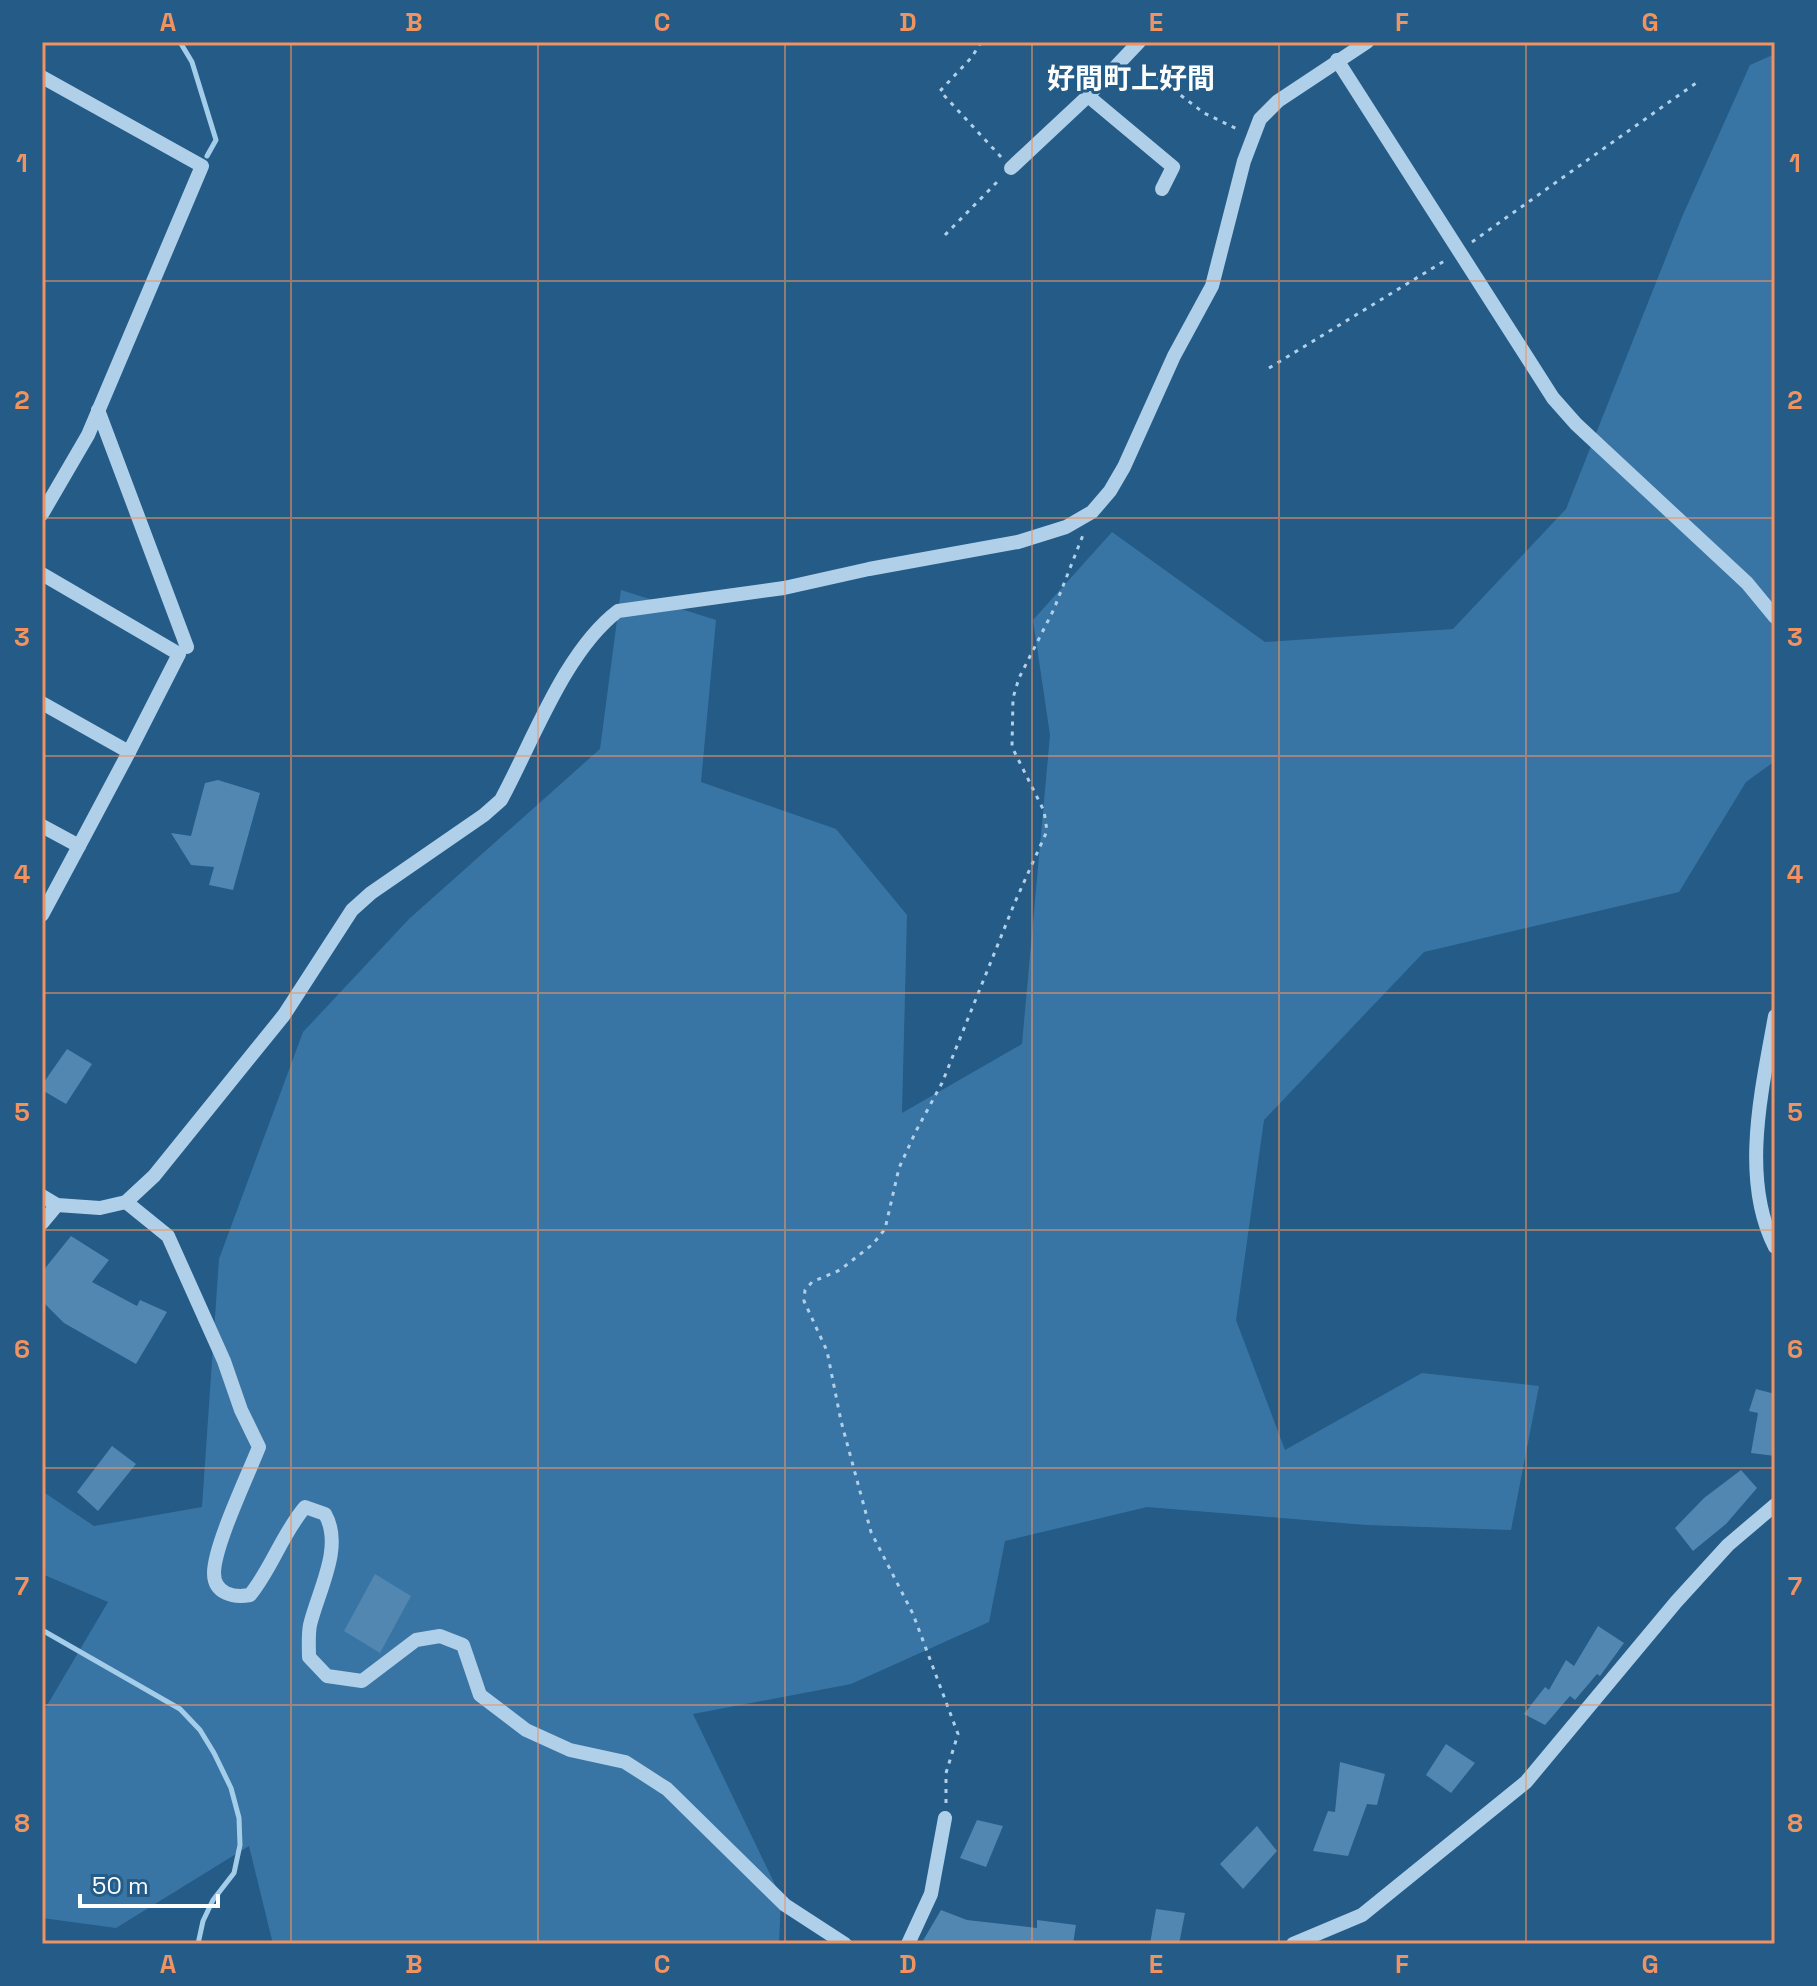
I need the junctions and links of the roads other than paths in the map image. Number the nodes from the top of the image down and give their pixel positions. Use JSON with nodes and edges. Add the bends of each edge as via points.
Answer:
{"nodes":[{"id":1,"x":1139,"y":42,"type":"edge"},
{"id":2,"x":1367,"y":42,"type":"edge"},
{"id":3,"x":1337,"y":60,"type":"junction"},
{"id":4,"x":42,"y":77,"type":"edge"},
{"id":5,"x":1088,"y":96,"type":"junction"},
{"id":6,"x":1011,"y":168,"type":"road end"},
{"id":7,"x":1162,"y":189,"type":"dead end"},
{"id":8,"x":98,"y":410,"type":"junction"},
{"id":9,"x":42,"y":514,"type":"edge"},
{"id":10,"x":42,"y":574,"type":"edge"},
{"id":11,"x":1775,"y":617,"type":"edge"},
{"id":12,"x":187,"y":647,"type":"dead end"},
{"id":13,"x":42,"y":703,"type":"edge"},
{"id":14,"x":129,"y":752,"type":"junction"},
{"id":15,"x":42,"y":826,"type":"edge"},
{"id":16,"x":79,"y":846,"type":"junction"},
{"id":17,"x":42,"y":915,"type":"edge"},
{"id":18,"x":1775,"y":1016,"type":"edge"},
{"id":19,"x":42,"y":1196,"type":"edge"},
{"id":20,"x":126,"y":1202,"type":"junction"},
{"id":21,"x":57,"y":1205,"type":"junction"},
{"id":22,"x":42,"y":1223,"type":"edge"},
{"id":23,"x":1775,"y":1247,"type":"edge"},
{"id":24,"x":1775,"y":1505,"type":"edge"},
{"id":25,"x":945,"y":1818,"type":"road end"},
{"id":26,"x":845,"y":1944,"type":"edge"},
{"id":27,"x":908,"y":1944,"type":"edge"},
{"id":28,"x":1293,"y":1944,"type":"edge"}],
"edges":[{"from":1,"to":5,"type":"street"},
{"from":2,"to":3,"type":"street"},
{"from":3,"to":11,"type":"street","via":[[1553,398],[1747,583]]},
{"from":3,"to":20,"type":"street","via":[[1260,119],[1212,286],[1124,467],[1092,512],[1066,527],[1018,542],[784,588],[618,611],[600,624],[578,654],[501,800],[352,910],[284,1015],[154,1176]]},
{"from":4,"to":8,"type":"street","via":[[202,166]]},
{"from":5,"to":6,"type":"street"},
{"from":5,"to":7,"type":"street","via":[[1173,167]]},
{"from":8,"to":9,"type":"street"},
{"from":8,"to":12,"type":"street"},
{"from":10,"to":14,"type":"street","via":[[179,654]]},
{"from":13,"to":14,"type":"street"},
{"from":14,"to":16,"type":"street"},
{"from":15,"to":16,"type":"street"},
{"from":16,"to":17,"type":"street"},
{"from":18,"to":23,"type":"street","via":[[1755,1165],[1758,1198]]},
{"from":19,"to":21,"type":"street"},
{"from":20,"to":21,"type":"street","via":[[100,1208]]},
{"from":20,"to":26,"type":"street","via":[[168,1236],[259,1447],[222,1544],[214,1575],[221,1591],[235,1598],[250,1595],[289,1525],[305,1507],[325,1514],[333,1527],[333,1544],[309,1629],[309,1657],[327,1676],[362,1681],[416,1640],[440,1636],[463,1645],[480,1695],[526,1730],[570,1750],[625,1762],[667,1789],[785,1905]]},
{"from":21,"to":22,"type":"street"},
{"from":24,"to":28,"type":"street","via":[[1686,1590],[1526,1782],[1362,1915]]},
{"from":25,"to":27,"type":"street","via":[[931,1894]]}]}
